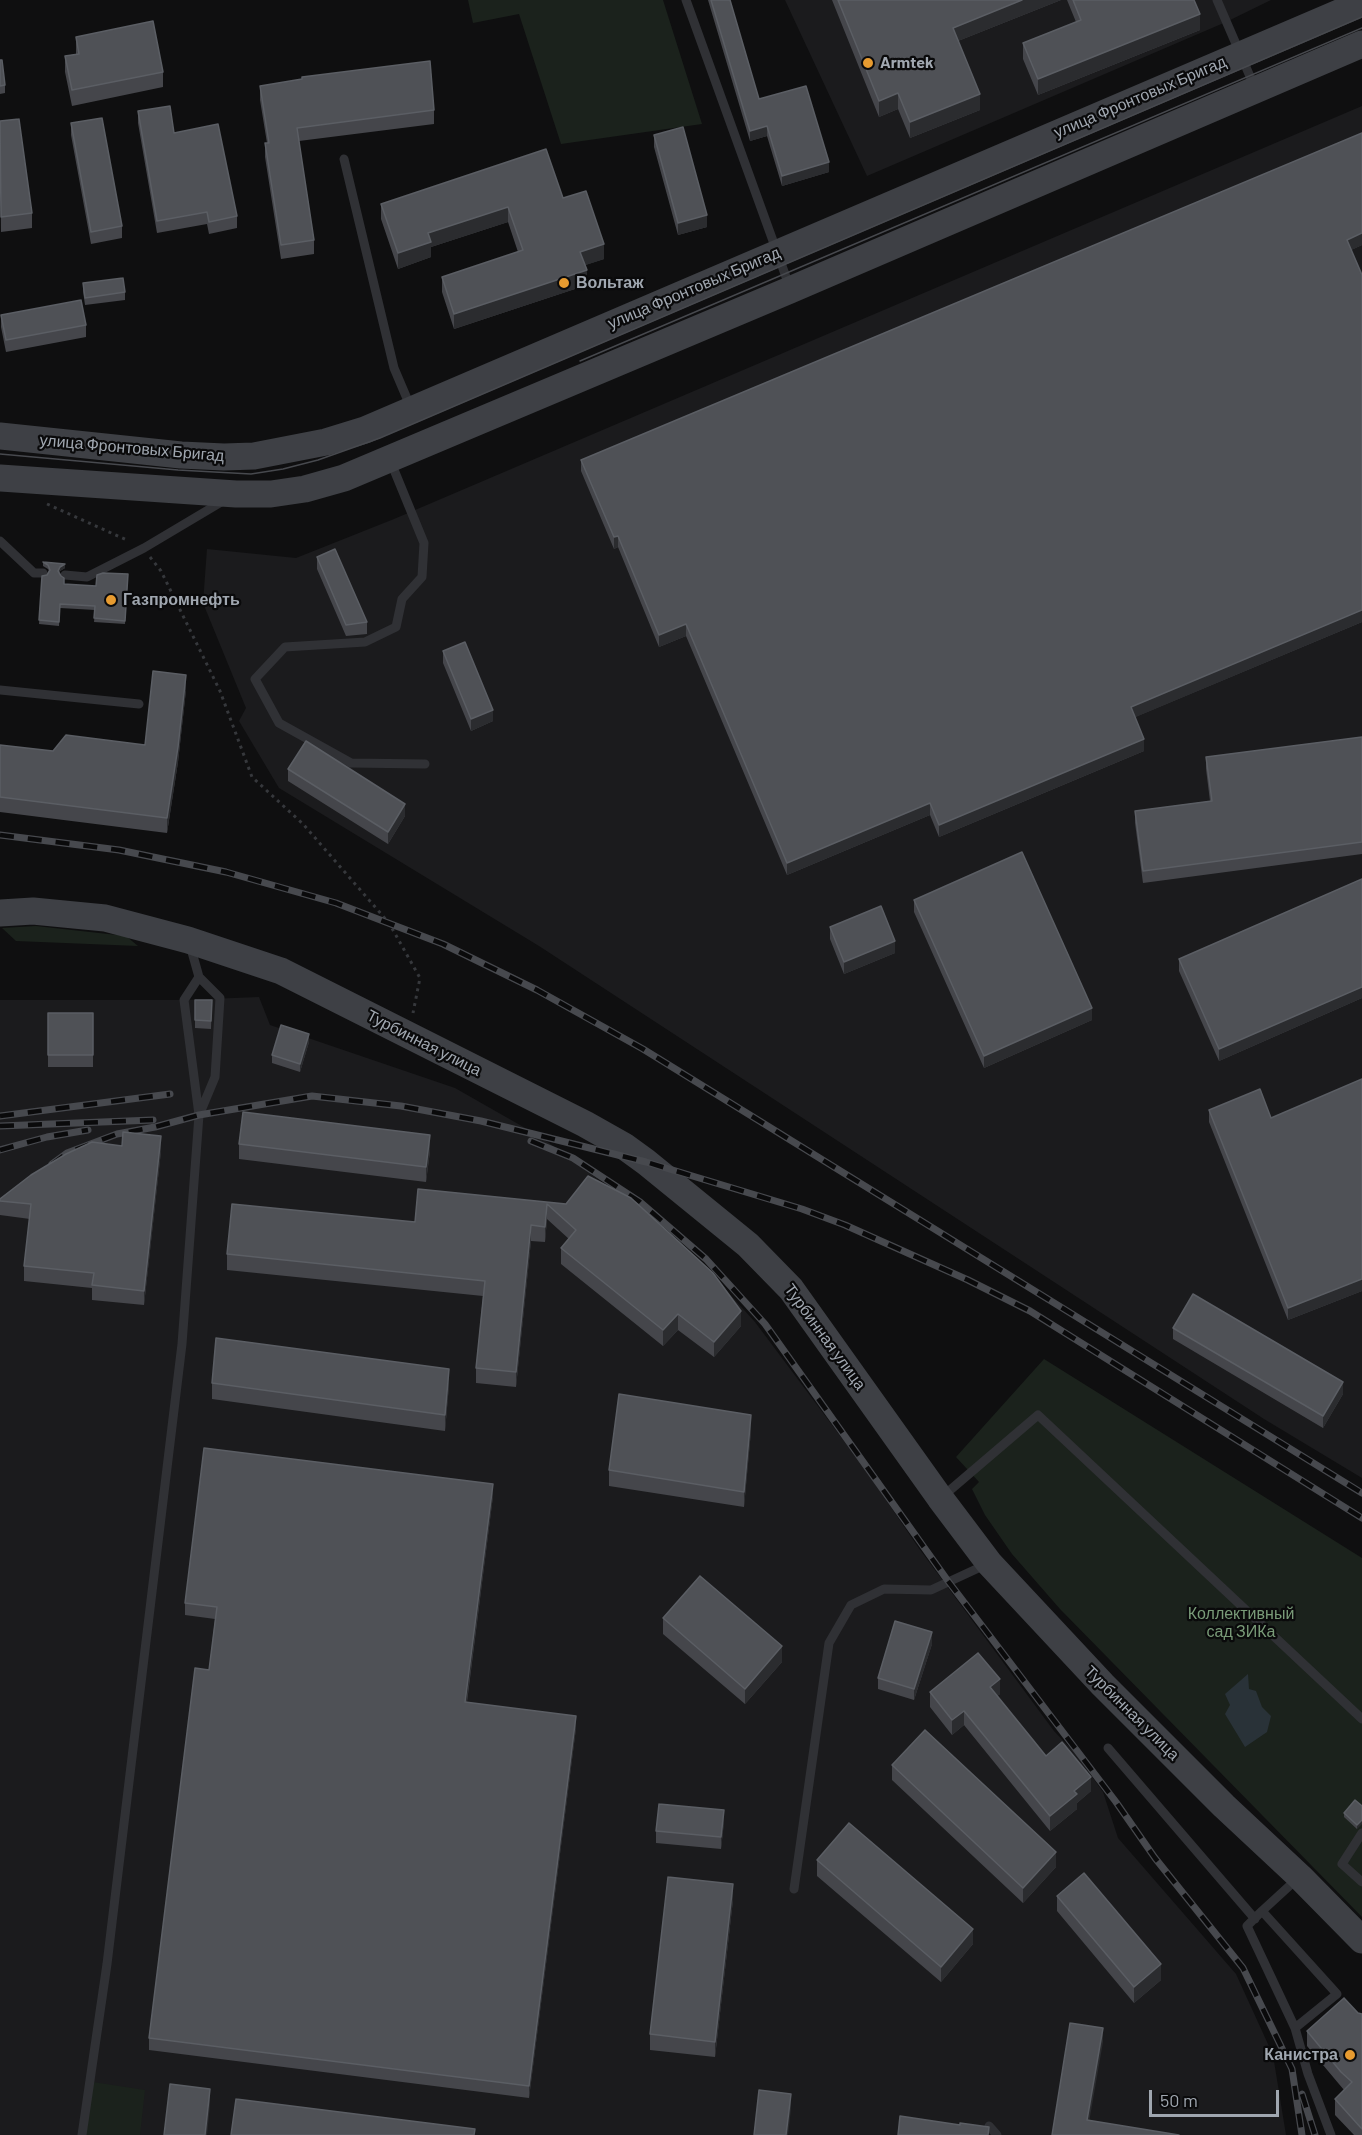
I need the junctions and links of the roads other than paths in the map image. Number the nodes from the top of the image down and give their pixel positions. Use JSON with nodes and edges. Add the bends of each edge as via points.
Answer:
{"nodes":[{"id":1,"x":696,"y":0,"type":"edge"},
{"id":2,"x":1218,"y":0,"type":"edge"},
{"id":3,"x":1362,"y":3,"type":"edge"},
{"id":4,"x":687,"y":4,"type":"edge"},
{"id":5,"x":1362,"y":45,"type":"edge"},
{"id":6,"x":1240,"y":54,"type":"junction"},
{"id":7,"x":1256,"y":90,"type":"junction"},
{"id":8,"x":344,"y":159,"type":"dead end"},
{"id":9,"x":776,"y":253,"type":"junction"},
{"id":10,"x":790,"y":290,"type":"junction"},
{"id":11,"x":411,"y":408,"type":"junction"},
{"id":12,"x":0,"y":436,"type":"edge"},
{"id":13,"x":390,"y":460,"type":"junction"},
{"id":14,"x":0,"y":478,"type":"edge"},
{"id":15,"x":236,"y":494,"type":"junction"},
{"id":16,"x":0,"y":541,"type":"edge"},
{"id":17,"x":43,"y":573,"type":"edge"},
{"id":18,"x":65,"y":575,"type":"dead end"},
{"id":19,"x":0,"y":690,"type":"edge"},
{"id":20,"x":139,"y":704,"type":"dead end"},
{"id":21,"x":425,"y":764,"type":"dead end"},
{"id":22,"x":0,"y":913,"type":"edge"},
{"id":23,"x":188,"y":940,"type":"junction"},
{"id":24,"x":200,"y":977,"type":"junction"},
{"id":25,"x":199,"y":1115,"type":"junction"},
{"id":26,"x":940,"y":1498,"type":"junction"},
{"id":27,"x":989,"y":1563,"type":"junction"},
{"id":28,"x":1362,"y":1719,"type":"edge"},
{"id":29,"x":1108,"y":1748,"type":"dead end"},
{"id":30,"x":1362,"y":1833,"type":"edge"},
{"id":31,"x":1300,"y":1877,"type":"junction"},
{"id":32,"x":1362,"y":1882,"type":"edge"},
{"id":33,"x":794,"y":1889,"type":"dead end"},
{"id":34,"x":1258,"y":1915,"type":"junction"},
{"id":35,"x":1362,"y":1940,"type":"edge"},
{"id":36,"x":1336,"y":1994,"type":"junction"},
{"id":37,"x":1345,"y":2001,"type":"edge"},
{"id":38,"x":1295,"y":2028,"type":"junction"},
{"id":39,"x":989,"y":2126,"type":"edge"},
{"id":40,"x":82,"y":2135,"type":"edge"},
{"id":41,"x":997,"y":2135,"type":"edge"},
{"id":42,"x":1331,"y":2135,"type":"edge"}],
"edges":[{"from":1,"to":4,"type":"lane"},
{"from":2,"to":6,"type":"lane"},
{"from":3,"to":6,"type":"main road","name":"улица Фронтовых Бригад"},
{"from":4,"to":9,"type":"lane"},
{"from":5,"to":7,"type":"main road"},
{"from":6,"to":7,"type":"lane"},
{"from":6,"to":9,"type":"main road","name":"улица Фронтовых Бригад"},
{"from":7,"to":10,"type":"main road"},
{"from":8,"to":11,"type":"lane","via":[[394,368]]},
{"from":9,"to":10,"type":"lane"},
{"from":9,"to":11,"type":"main road","name":"улица Фронтовых Бригад"},
{"from":10,"to":13,"type":"main road"},
{"from":11,"to":12,"type":"main road","name":"улица Фронтовых Бригад","via":[[365,430],[326,442],[254,456],[181,454]]},
{"from":13,"to":15,"type":"main road","via":[[305,489]]},
{"from":13,"to":21,"type":"lane","via":[[424,543],[422,577],[402,598],[396,627],[365,642],[285,647],[255,680],[279,723],[351,764]]},
{"from":14,"to":15,"type":"main road"},
{"from":15,"to":18,"type":"lane","via":[[87,577]]},
{"from":16,"to":17,"type":"lane","via":[[34,573]]},
{"from":19,"to":20,"type":"lane"},
{"from":22,"to":23,"type":"main road","name":"Турбинная улица","via":[[33,911],[105,918]]},
{"from":23,"to":24,"type":"lane"},
{"from":23,"to":26,"type":"main road","name":"Турбинная улица","via":[[281,971],[585,1124],[646,1162],[748,1245],[791,1289]]},
{"from":24,"to":25,"type":"lane","via":[[184,1000]]},
{"from":24,"to":25,"type":"lane","via":[[220,998],[215,1077]]},
{"from":25,"to":40,"type":"lane","via":[[180,1356],[107,1964]]},
{"from":26,"to":27,"type":"main road","name":"Турбинная улица"},
{"from":26,"to":28,"type":"lane","via":[[1038,1415]]},
{"from":27,"to":31,"type":"main road","name":"Турбинная улица","via":[[1103,1684]]},
{"from":27,"to":33,"type":"lane","via":[[931,1590],[884,1589],[851,1605],[829,1643]]},
{"from":29,"to":34,"type":"lane"},
{"from":30,"to":32,"type":"lane","via":[[1342,1864]]},
{"from":31,"to":34,"type":"lane"},
{"from":31,"to":35,"type":"main road","name":"Турбинная улица"},
{"from":34,"to":36,"type":"lane"},
{"from":34,"to":38,"type":"lane","via":[[1247,1926]]},
{"from":36,"to":37,"type":"lane"},
{"from":36,"to":38,"type":"lane"},
{"from":38,"to":42,"type":"lane"},
{"from":39,"to":41,"type":"lane"}]}
